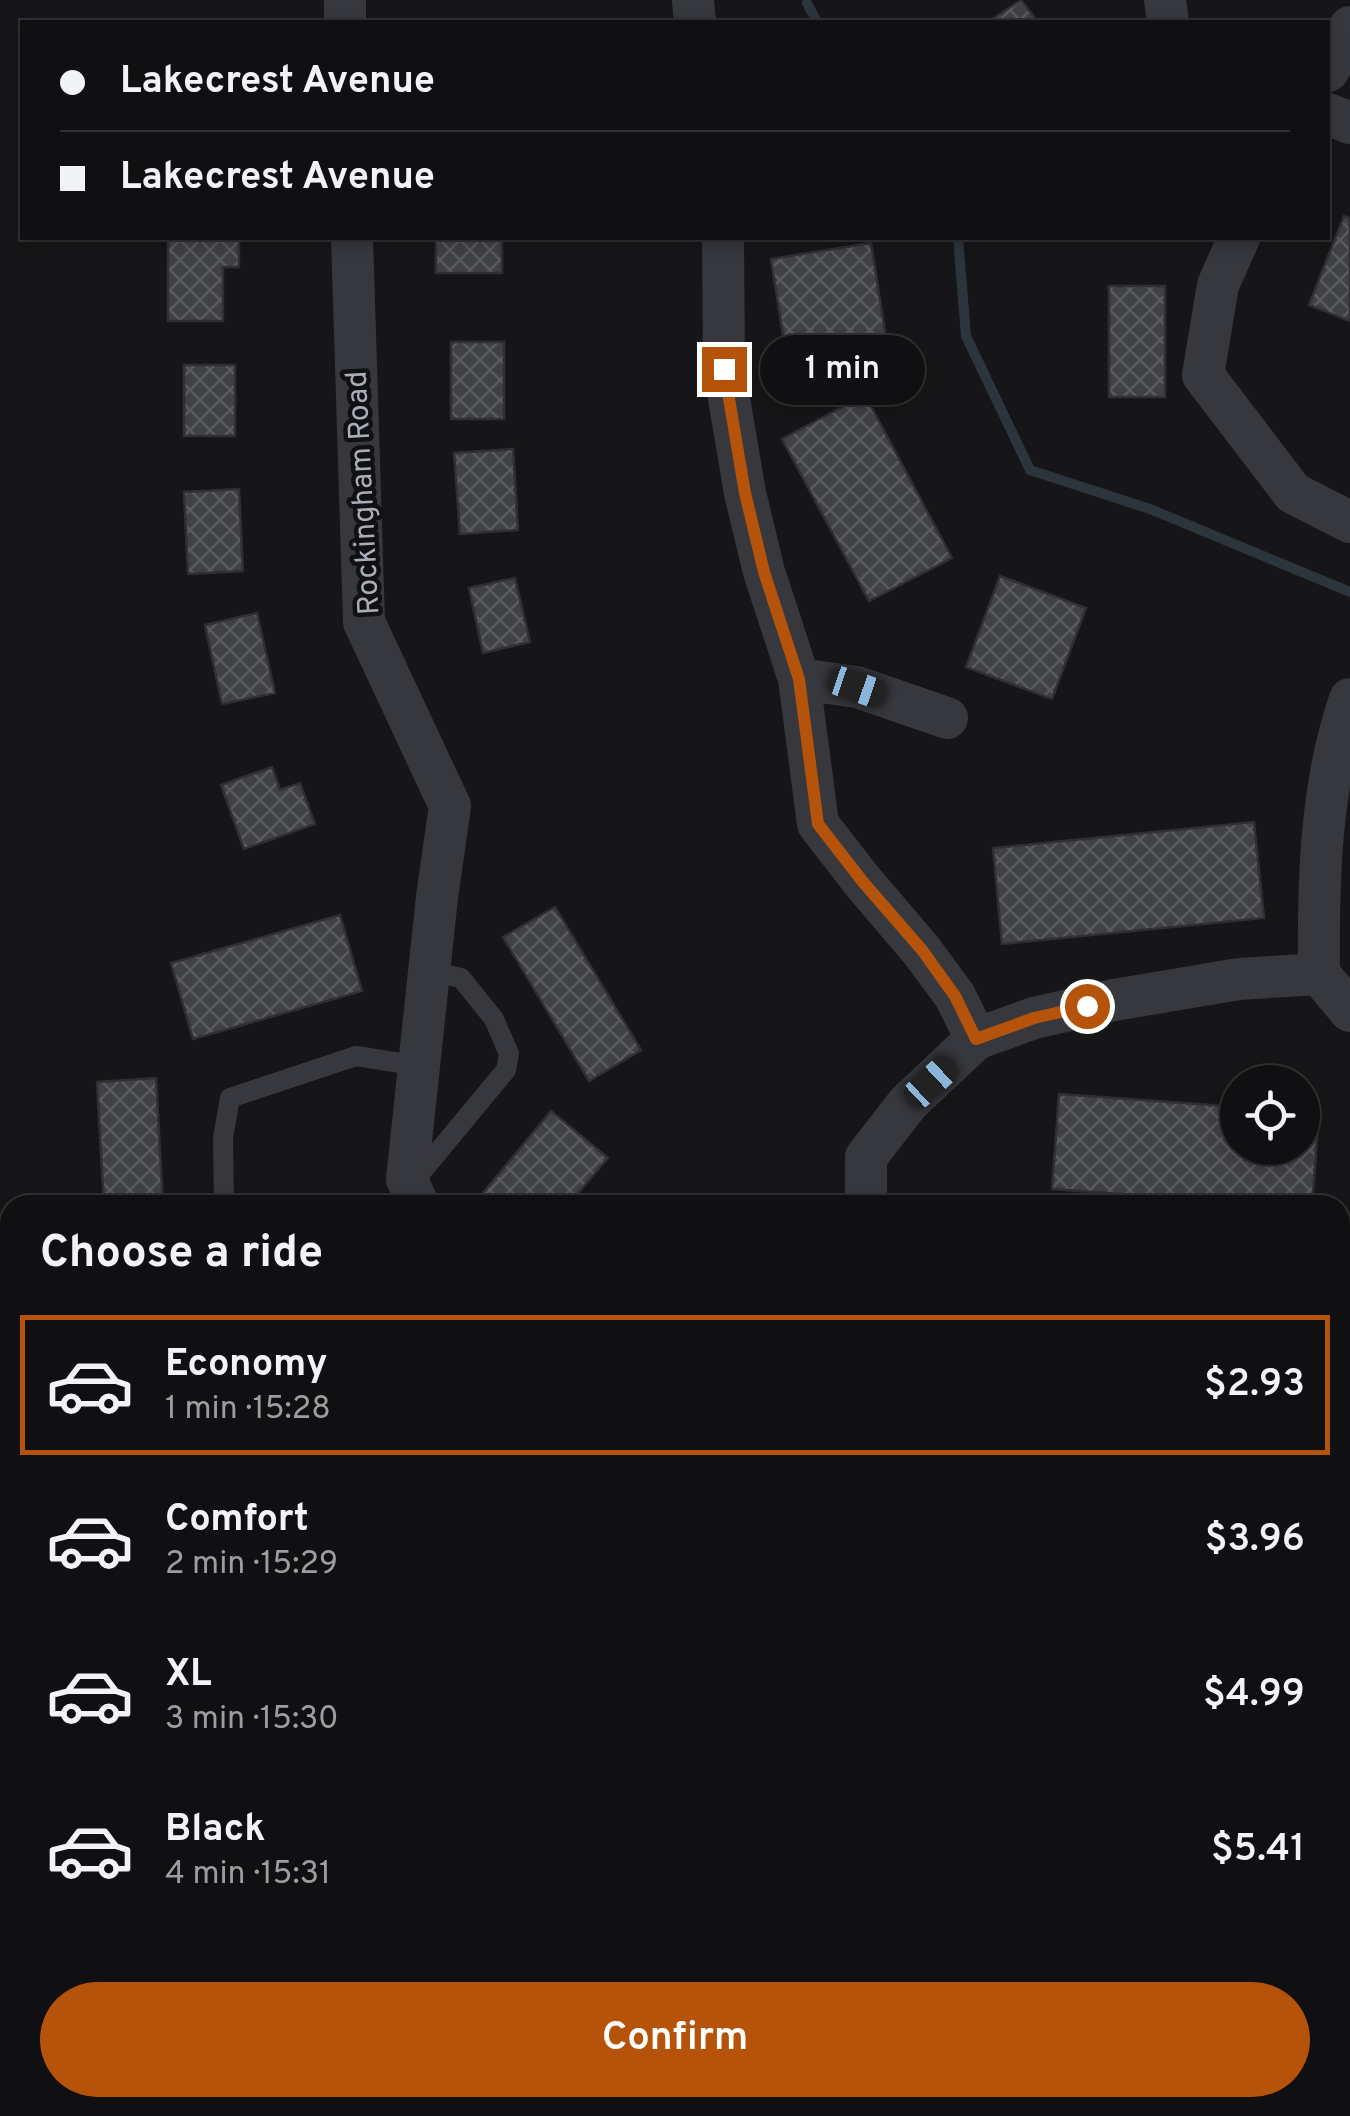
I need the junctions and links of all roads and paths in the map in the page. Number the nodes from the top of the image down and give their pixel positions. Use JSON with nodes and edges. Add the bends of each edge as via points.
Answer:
{"nodes":[{"id":1,"x":1350,"y":28,"type":"edge"},
{"id":2,"x":1330,"y":66,"type":"edge"},
{"id":3,"x":352,"y":240,"type":"edge"},
{"id":4,"x":723,"y":240,"type":"edge"},
{"id":5,"x":1238,"y":240,"type":"edge"},
{"id":6,"x":1350,"y":522,"type":"edge"},
{"id":7,"x":799,"y":679,"type":"junction"},
{"id":8,"x":1350,"y":699,"type":"edge"},
{"id":9,"x":948,"y":718,"type":"dead end"},
{"id":10,"x":430,"y":971,"type":"junction"},
{"id":11,"x":1319,"y":974,"type":"junction"},
{"id":12,"x":1350,"y":1011,"type":"edge"},
{"id":13,"x":976,"y":1039,"type":"junction"},
{"id":14,"x":419,"y":1066,"type":"junction"},
{"id":15,"x":224,"y":1195,"type":"edge"},
{"id":16,"x":414,"y":1195,"type":"edge"},
{"id":17,"x":415,"y":1195,"type":"edge"},
{"id":18,"x":866,"y":1195,"type":"edge"}],
"edges":[{"from":1,"to":2,"type":"street"},
{"from":3,"to":10,"type":"street","name":"Rockingham Road","via":[[364,622],[450,806]]},
{"from":4,"to":7,"type":"street","via":[[724,369],[742,475]]},
{"from":5,"to":6,"type":"street","via":[[1218,285],[1203,375],[1293,493]]},
{"from":7,"to":9,"type":"street","via":[[857,687]]},
{"from":7,"to":13,"type":"street","via":[[818,824],[922,950]]},
{"from":8,"to":11,"type":"street","via":[[1330,782]]},
{"from":10,"to":14,"type":"street","name":"Rockingham Road"},
{"from":10,"to":17,"type":"lane","via":[[461,978],[494,1019],[509,1054],[506,1070]]},
{"from":11,"to":12,"type":"street"},
{"from":11,"to":13,"type":"street","via":[[1114,1000]]},
{"from":13,"to":18,"type":"street","via":[[908,1103],[866,1157]]},
{"from":14,"to":15,"type":"lane","via":[[356,1056],[230,1098]]},
{"from":14,"to":16,"type":"street","name":"Rockingham Road","via":[[407,1179]]}]}
